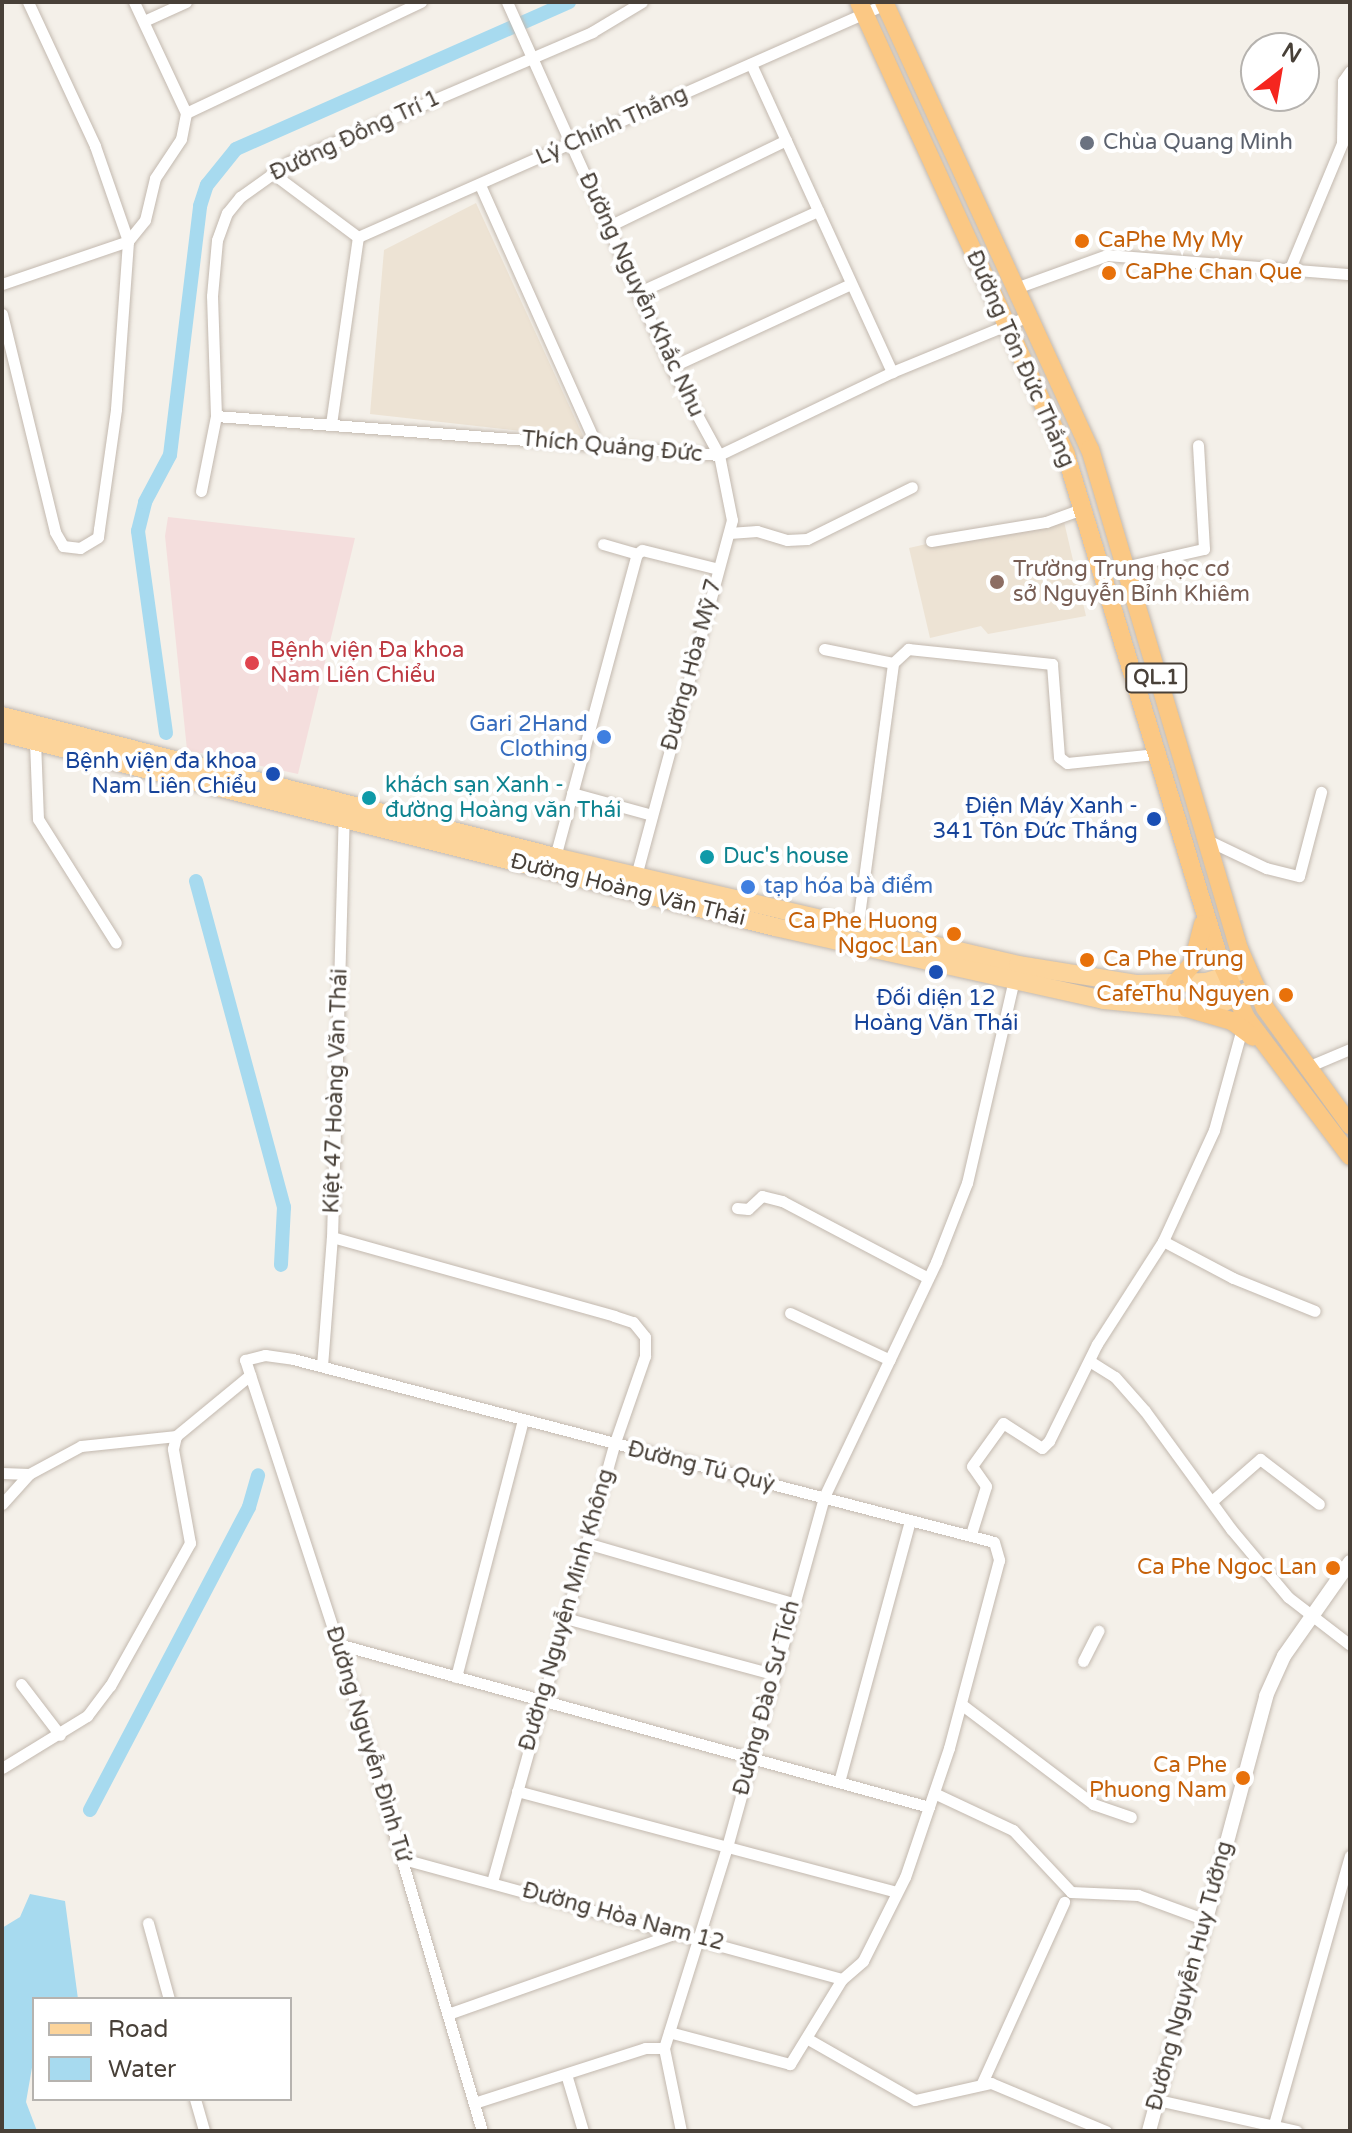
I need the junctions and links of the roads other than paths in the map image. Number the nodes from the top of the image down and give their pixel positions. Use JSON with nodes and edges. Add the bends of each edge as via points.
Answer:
{"nodes":[{"id":1,"x":28,"y":2,"type":"edge"},
{"id":2,"x":134,"y":2,"type":"edge"},
{"id":3,"x":186,"y":2,"type":"edge"},
{"id":4,"x":421,"y":2,"type":"edge"},
{"id":5,"x":642,"y":2,"type":"edge"},
{"id":6,"x":885,"y":3,"type":"edge"},
{"id":7,"x":508,"y":4,"type":"edge"},
{"id":8,"x":862,"y":8,"type":"edge"},
{"id":9,"x":144,"y":21,"type":"junction"},
{"id":10,"x":529,"y":53,"type":"junction"},
{"id":11,"x":751,"y":64,"type":"junction"},
{"id":12,"x":1350,"y":71,"type":"edge"},
{"id":13,"x":186,"y":113,"type":"junction"},
{"id":14,"x":786,"y":140,"type":"junction"},
{"id":15,"x":570,"y":145,"type":"junction"},
{"id":16,"x":272,"y":173,"type":"junction"},
{"id":17,"x":480,"y":185,"type":"junction"},
{"id":18,"x":818,"y":211,"type":"junction"},
{"id":19,"x":607,"y":227,"type":"junction"},
{"id":20,"x":358,"y":237,"type":"junction"},
{"id":21,"x":128,"y":241,"type":"junction"},
{"id":22,"x":1288,"y":273,"type":"junction"},
{"id":23,"x":1350,"y":274,"type":"edge"},
{"id":24,"x":2,"y":284,"type":"edge"},
{"id":25,"x":851,"y":284,"type":"junction"},
{"id":26,"x":1013,"y":289,"type":"junction"},
{"id":27,"x":637,"y":293,"type":"junction"},
{"id":28,"x":2,"y":314,"type":"edge"},
{"id":29,"x":1026,"y":317,"type":"junction"},
{"id":30,"x":1005,"y":325,"type":"junction"},
{"id":31,"x":671,"y":367,"type":"junction"},
{"id":32,"x":892,"y":372,"type":"junction"},
{"id":33,"x":216,"y":416,"type":"junction"},
{"id":34,"x":331,"y":424,"type":"junction"},
{"id":35,"x":1198,"y":445,"type":"dead end"},
{"id":36,"x":597,"y":446,"type":"junction"},
{"id":37,"x":719,"y":455,"type":"junction"},
{"id":38,"x":912,"y":487,"type":"dead end"},
{"id":39,"x":201,"y":491,"type":"dead end"},
{"id":40,"x":1082,"y":509,"type":"junction"},
{"id":41,"x":729,"y":533,"type":"junction"},
{"id":42,"x":931,"y":541,"type":"dead end"},
{"id":43,"x":603,"y":544,"type":"dead end"},
{"id":44,"x":637,"y":554,"type":"junction"},
{"id":45,"x":1124,"y":567,"type":"junction"},
{"id":46,"x":718,"y":569,"type":"junction"},
{"id":47,"x":824,"y":649,"type":"dead end"},
{"id":48,"x":893,"y":663,"type":"junction"},
{"id":49,"x":2,"y":716,"type":"edge"},
{"id":50,"x":2,"y":733,"type":"edge"},
{"id":51,"x":35,"y":741,"type":"junction"},
{"id":52,"x":1155,"y":754,"type":"junction"},
{"id":53,"x":236,"y":782,"type":"junction"},
{"id":54,"x":1321,"y":792,"type":"dead end"},
{"id":55,"x":572,"y":793,"type":"junction"},
{"id":56,"x":652,"y":815,"type":"junction"},
{"id":57,"x":344,"y":816,"type":"junction"},
{"id":58,"x":1203,"y":838,"type":"junction"},
{"id":59,"x":555,"y":857,"type":"junction"},
{"id":60,"x":636,"y":876,"type":"junction"},
{"id":61,"x":1204,"y":917,"type":"junction"},
{"id":62,"x":857,"y":930,"type":"junction"},
{"id":63,"x":116,"y":943,"type":"dead end"},
{"id":64,"x":1247,"y":969,"type":"junction"},
{"id":65,"x":1228,"y":975,"type":"junction"},
{"id":66,"x":1014,"y":980,"type":"junction"},
{"id":67,"x":1175,"y":984,"type":"junction"},
{"id":68,"x":1256,"y":987,"type":"junction"},
{"id":69,"x":1236,"y":997,"type":"junction"},
{"id":70,"x":1187,"y":1008,"type":"junction"},
{"id":71,"x":1242,"y":1028,"type":"junction"},
{"id":72,"x":1266,"y":1048,"type":"junction"},
{"id":73,"x":1350,"y":1049,"type":"edge"},
{"id":74,"x":1305,"y":1068,"type":"junction"},
{"id":75,"x":1350,"y":1125,"type":"edge"},
{"id":76,"x":1350,"y":1156,"type":"edge"},
{"id":77,"x":737,"y":1208,"type":"dead end"},
{"id":78,"x":332,"y":1237,"type":"junction"},
{"id":79,"x":1163,"y":1241,"type":"junction"},
{"id":80,"x":928,"y":1278,"type":"junction"},
{"id":81,"x":1315,"y":1311,"type":"dead end"},
{"id":82,"x":790,"y":1313,"type":"dead end"},
{"id":83,"x":245,"y":1360,"type":"joint"},
{"id":84,"x":890,"y":1360,"type":"junction"},
{"id":85,"x":1091,"y":1362,"type":"junction"},
{"id":86,"x":322,"y":1366,"type":"junction"},
{"id":87,"x":250,"y":1375,"type":"junction"},
{"id":88,"x":522,"y":1423,"type":"junction"},
{"id":89,"x":176,"y":1436,"type":"junction"},
{"id":90,"x":614,"y":1445,"type":"junction"},
{"id":91,"x":2,"y":1473,"type":"edge"},
{"id":92,"x":29,"y":1474,"type":"junction"},
{"id":93,"x":824,"y":1497,"type":"junction"},
{"id":94,"x":1212,"y":1501,"type":"junction"},
{"id":95,"x":2,"y":1504,"type":"edge"},
{"id":96,"x":1319,"y":1504,"type":"dead end"},
{"id":97,"x":910,"y":1521,"type":"junction"},
{"id":98,"x":971,"y":1534,"type":"junction"},
{"id":99,"x":586,"y":1543,"type":"junction"},
{"id":100,"x":1350,"y":1562,"type":"edge"},
{"id":101,"x":793,"y":1603,"type":"junction"},
{"id":102,"x":1314,"y":1615,"type":"junction"},
{"id":103,"x":565,"y":1618,"type":"junction"},
{"id":104,"x":1098,"y":1631,"type":"dead end"},
{"id":105,"x":338,"y":1644,"type":"junction"},
{"id":106,"x":1350,"y":1645,"type":"edge"},
{"id":107,"x":1083,"y":1661,"type":"dead end"},
{"id":108,"x":773,"y":1674,"type":"junction"},
{"id":109,"x":456,"y":1677,"type":"junction"},
{"id":110,"x":21,"y":1684,"type":"dead end"},
{"id":111,"x":541,"y":1700,"type":"junction"},
{"id":112,"x":961,"y":1704,"type":"junction"},
{"id":113,"x":60,"y":1735,"type":"junction"},
{"id":114,"x":750,"y":1758,"type":"junction"},
{"id":115,"x":2,"y":1768,"type":"edge"},
{"id":116,"x":839,"y":1782,"type":"junction"},
{"id":117,"x":517,"y":1791,"type":"junction"},
{"id":118,"x":934,"y":1793,"type":"junction"},
{"id":119,"x":929,"y":1807,"type":"junction"},
{"id":120,"x":1131,"y":1817,"type":"dead end"},
{"id":121,"x":727,"y":1847,"type":"junction"},
{"id":122,"x":1350,"y":1856,"type":"edge"},
{"id":123,"x":403,"y":1859,"type":"junction"},
{"id":124,"x":492,"y":1881,"type":"junction"},
{"id":125,"x":897,"y":1892,"type":"junction"},
{"id":126,"x":1064,"y":1902,"type":"dead end"},
{"id":127,"x":1206,"y":1920,"type":"junction"},
{"id":128,"x":148,"y":1923,"type":"dead end"},
{"id":129,"x":675,"y":1934,"type":"junction"},
{"id":130,"x":700,"y":1938,"type":"junction"},
{"id":131,"x":842,"y":1979,"type":"junction"},
{"id":132,"x":168,"y":1997,"type":"edge"},
{"id":133,"x":448,"y":2014,"type":"junction"},
{"id":134,"x":669,"y":2032,"type":"junction"},
{"id":135,"x":808,"y":2039,"type":"junction"},
{"id":136,"x":664,"y":2048,"type":"junction"},
{"id":137,"x":566,"y":2074,"type":"junction"},
{"id":138,"x":982,"y":2083,"type":"junction"},
{"id":139,"x":1158,"y":2100,"type":"junction"},
{"id":140,"x":196,"y":2101,"type":"edge"},
{"id":141,"x":474,"y":2103,"type":"junction"},
{"id":142,"x":1273,"y":2128,"type":"edge"},
{"id":143,"x":204,"y":2131,"type":"edge"},
{"id":144,"x":482,"y":2131,"type":"edge"},
{"id":145,"x":583,"y":2131,"type":"edge"},
{"id":146,"x":681,"y":2131,"type":"edge"},
{"id":147,"x":1106,"y":2131,"type":"edge"},
{"id":148,"x":1149,"y":2131,"type":"edge"},
{"id":149,"x":1297,"y":2131,"type":"edge"}],
"edges":[{"from":1,"to":21,"type":"street","via":[[95,146]]},
{"from":2,"to":9,"type":"street"},
{"from":3,"to":9,"type":"street"},
{"from":4,"to":13,"type":"street"},
{"from":5,"to":10,"type":"street","name":"Đường Đồng Trí 1"},
{"from":6,"to":8,"type":"street","name":"Lý Chính Thắng"},
{"from":6,"to":26,"type":"highway","name":"Đường Tôn Đức Thắng","number":"QL.1"},
{"from":7,"to":10,"type":"street","name":"Đường Nguyễn Khắc Nhu"},
{"from":8,"to":11,"type":"street","name":"Lý Chính Thắng"},
{"from":8,"to":30,"type":"highway","name":"Đường Tôn Đức Thắng","number":"QL.1"},
{"from":9,"to":13,"type":"street"},
{"from":10,"to":15,"type":"street","name":"Đường Nguyễn Khắc Nhu"},
{"from":10,"to":16,"type":"street","name":"Đường Đồng Trí 1"},
{"from":11,"to":14,"type":"street"},
{"from":11,"to":15,"type":"street","name":"Lý Chính Thắng"},
{"from":12,"to":22,"type":"street","via":[[1343,81],[1342,143]]},
{"from":13,"to":21,"type":"street","via":[[181,139],[155,178],[145,220]]},
{"from":14,"to":18,"type":"street"},
{"from":14,"to":19,"type":"street"},
{"from":15,"to":17,"type":"street","name":"Lý Chính Thắng"},
{"from":15,"to":19,"type":"street","name":"Đường Nguyễn Khắc Nhu"},
{"from":16,"to":20,"type":"street"},
{"from":16,"to":33,"type":"street","name":"Đường Đồng Trí 1","via":[[227,213],[217,240],[212,296]]},
{"from":17,"to":20,"type":"street","name":"Lý Chính Thắng"},
{"from":17,"to":36,"type":"street"},
{"from":18,"to":25,"type":"street"},
{"from":18,"to":27,"type":"street"},
{"from":19,"to":27,"type":"street","name":"Đường Nguyễn Khắc Nhu"},
{"from":20,"to":34,"type":"street"},
{"from":21,"to":24,"type":"street"},
{"from":21,"to":28,"type":"street","via":[[116,409],[101,519],[98,537],[80,548],[63,546],[55,532]]},
{"from":22,"to":23,"type":"street"},
{"from":22,"to":26,"type":"street","via":[[1107,255]]},
{"from":25,"to":31,"type":"street"},
{"from":25,"to":32,"type":"street"},
{"from":26,"to":29,"type":"highway","name":"Đường Tôn Đức Thắng","number":"QL.1"},
{"from":27,"to":31,"type":"street","name":"Đường Nguyễn Khắc Nhu"},
{"from":29,"to":30,"type":"street","name":"Thích Quảng Đức"},
{"from":29,"to":45,"type":"highway","name":"Đường Tôn Đức Thắng","number":"QL.1","via":[[1090,449]]},
{"from":30,"to":32,"type":"street","name":"Thích Quảng Đức"},
{"from":30,"to":40,"type":"highway","name":"Đường Tôn Đức Thắng","number":"QL.1","via":[[1066,455]]},
{"from":31,"to":37,"type":"street","name":"Đường Nguyễn Khắc Nhu"},
{"from":32,"to":37,"type":"street","name":"Thích Quảng Đức"},
{"from":33,"to":34,"type":"street","name":"Thích Quảng Đức"},
{"from":33,"to":39,"type":"street","name":"Đường Đồng Trí 1"},
{"from":34,"to":36,"type":"street","name":"Thích Quảng Đức"},
{"from":35,"to":45,"type":"street","via":[[1204,549]]},
{"from":36,"to":37,"type":"street","name":"Thích Quảng Đức"},
{"from":37,"to":41,"type":"street","name":"Đường Hòa Mỹ 7","via":[[732,520]]},
{"from":38,"to":41,"type":"street","via":[[807,539],[787,540],[757,531]]},
{"from":40,"to":42,"type":"street","via":[[1046,522]]},
{"from":40,"to":52,"type":"highway","name":"Đường Tôn Đức Thắng","number":"QL.1"},
{"from":41,"to":46,"type":"street","name":"Đường Hòa Mỹ 7"},
{"from":43,"to":44,"type":"street"},
{"from":44,"to":46,"type":"street","via":[[642,550]]},
{"from":44,"to":55,"type":"street"},
{"from":45,"to":58,"type":"highway","name":"Đường Tôn Đức Thắng","number":"QL.1"},
{"from":46,"to":56,"type":"street","name":"Đường Hòa Mỹ 7"},
{"from":47,"to":48,"type":"street"},
{"from":48,"to":52,"type":"street","via":[[908,649],[1052,664],[1059,757],[1067,763]]},
{"from":48,"to":62,"type":"street"},
{"from":49,"to":53,"type":"main road","name":"Đường Hoàng Văn Thái"},
{"from":50,"to":51,"type":"main road","name":"Đường Hoàng Văn Thái"},
{"from":51,"to":53,"type":"main road","name":"Đường Hoàng Văn Thái"},
{"from":51,"to":63,"type":"street","via":[[38,819]]},
{"from":52,"to":61,"type":"highway","name":"Đường Tôn Đức Thắng","number":"QL.1"},
{"from":53,"to":57,"type":"main road","name":"Đường Hoàng Văn Thái"},
{"from":53,"to":59,"type":"main road","name":"Đường Hoàng Văn Thái"},
{"from":54,"to":58,"type":"street","via":[[1299,876],[1266,868]]},
{"from":55,"to":56,"type":"street"},
{"from":55,"to":59,"type":"street"},
{"from":56,"to":60,"type":"street","name":"Đường Hòa Mỹ 7"},
{"from":57,"to":66,"type":"main road","name":"Đường Hoàng Văn Thái","via":[[550,872]]},
{"from":57,"to":78,"type":"street","name":"Kiệt 47 Hoàng Văn Thái"},
{"from":58,"to":64,"type":"highway","name":"Đường Tôn Đức Thắng","number":"QL.1"},
{"from":59,"to":60,"type":"main road","name":"Đường Hoàng Văn Thái"},
{"from":60,"to":62,"type":"main road","name":"Đường Hoàng Văn Thái"},
{"from":61,"to":65,"type":"highway","name":"Đường Tôn Đức Thắng","number":"QL.1"},
{"from":61,"to":67,"type":"highway","via":[[1203,939],[1193,963]]},
{"from":62,"to":67,"type":"main road","name":"Đường Hoàng Văn Thái","via":[[1113,983]]},
{"from":64,"to":65,"type":"main road","name":"Đường Hoàng Văn Thái"},
{"from":64,"to":68,"type":"highway","name":"Đường Tôn Đức Thắng","number":"QL.1"},
{"from":65,"to":67,"type":"main road","name":"Đường Hoàng Văn Thái"},
{"from":65,"to":69,"type":"highway","name":"Đường Tôn Đức Thắng","number":"QL.1"},
{"from":66,"to":70,"type":"main road","name":"Đường Hoàng Văn Thái","via":[[1104,1000]]},
{"from":66,"to":80,"type":"street","name":"Đường Đào Sư Tích","via":[[967,1183]]},
{"from":68,"to":69,"type":"main road","name":"Đường Hoàng Văn Thái"},
{"from":68,"to":74,"type":"highway","name":"Đường Tôn Đức Thắng","number":"QL.1"},
{"from":69,"to":70,"type":"main road","name":"Đường Hoàng Văn Thái"},
{"from":69,"to":72,"type":"highway","name":"Đường Tôn Đức Thắng","number":"QL.1"},
{"from":70,"to":71,"type":"highway"},
{"from":71,"to":72,"type":"highway"},
{"from":71,"to":79,"type":"street","via":[[1214,1130]]},
{"from":72,"to":76,"type":"highway","name":"Đường Tôn Đức Thắng","number":"QL.1"},
{"from":73,"to":74,"type":"street"},
{"from":74,"to":75,"type":"highway","name":"Đường Tôn Đức Thắng","number":"QL.1"},
{"from":77,"to":80,"type":"street","via":[[748,1209],[767,1196]]},
{"from":78,"to":86,"type":"street","name":"Kiệt 47 Hoàng Văn Thái"},
{"from":78,"to":90,"type":"street","name":"Đường Nguyễn Minh Không","via":[[633,1322],[645,1337],[645,1356]]},
{"from":79,"to":81,"type":"street","via":[[1233,1278]]},
{"from":79,"to":85,"type":"street","via":[[1142,1267]]},
{"from":80,"to":84,"type":"street","name":"Đường Đào Sư Tích"},
{"from":82,"to":84,"type":"street"},
{"from":83,"to":86,"type":"street","name":"Đường Tú Quỳ","via":[[265,1355]]},
{"from":83,"to":87,"type":"street","name":"Đường Nguyễn Đình Tứ"},
{"from":84,"to":93,"type":"street","name":"Đường Đào Sư Tích"},
{"from":85,"to":94,"type":"street","via":[[1115,1377],[1145,1411]]},
{"from":85,"to":98,"type":"street","via":[[1042,1448],[1006,1423],[996,1427],[971,1468],[986,1486]]},
{"from":86,"to":88,"type":"street","name":"Đường Tú Quỳ"},
{"from":87,"to":89,"type":"street"},
{"from":87,"to":105,"type":"street","name":"Đường Nguyễn Đình Tứ"},
{"from":88,"to":90,"type":"street","name":"Đường Tú Quỳ"},
{"from":88,"to":109,"type":"street"},
{"from":89,"to":92,"type":"street","via":[[81,1446]]},
{"from":89,"to":113,"type":"street","via":[[173,1449],[190,1543],[110,1686],[87,1716]]},
{"from":90,"to":93,"type":"street","name":"Đường Tú Quỳ"},
{"from":90,"to":99,"type":"street","name":"Đường Nguyễn Minh Không"},
{"from":91,"to":92,"type":"street"},
{"from":92,"to":95,"type":"street"},
{"from":93,"to":97,"type":"street","name":"Đường Tú Quỳ"},
{"from":93,"to":101,"type":"street","name":"Đường Đào Sư Tích"},
{"from":94,"to":96,"type":"street","via":[[1260,1459]]},
{"from":94,"to":102,"type":"street","via":[[1288,1597]]},
{"from":97,"to":98,"type":"street","name":"Đường Tú Quỳ"},
{"from":97,"to":116,"type":"street"},
{"from":98,"to":112,"type":"street","name":"Đường Tú Quỳ","via":[[994,1542],[999,1560]]},
{"from":99,"to":101,"type":"street"},
{"from":99,"to":103,"type":"street","name":"Đường Nguyễn Minh Không"},
{"from":100,"to":102,"type":"street","name":"Đường Nguyễn Huy Tưởng"},
{"from":101,"to":108,"type":"street","name":"Đường Đào Sư Tích"},
{"from":102,"to":106,"type":"street"},
{"from":102,"to":127,"type":"street","name":"Đường Nguyễn Huy Tưởng","via":[[1280,1663],[1266,1696]]},
{"from":103,"to":108,"type":"street"},
{"from":103,"to":111,"type":"street","name":"Đường Nguyễn Minh Không"},
{"from":104,"to":107,"type":"street"},
{"from":105,"to":109,"type":"street"},
{"from":105,"to":123,"type":"street","name":"Đường Nguyễn Đình Tứ"},
{"from":108,"to":114,"type":"street","name":"Đường Đào Sư Tích"},
{"from":109,"to":111,"type":"street"},
{"from":110,"to":113,"type":"street"},
{"from":111,"to":114,"type":"street"},
{"from":111,"to":117,"type":"street","name":"Đường Nguyễn Minh Không"},
{"from":112,"to":118,"type":"street","name":"Đường Tú Quỳ"},
{"from":112,"to":120,"type":"street","via":[[1093,1804]]},
{"from":113,"to":115,"type":"street"},
{"from":114,"to":116,"type":"street"},
{"from":114,"to":121,"type":"street","name":"Đường Đào Sư Tích"},
{"from":116,"to":119,"type":"street"},
{"from":117,"to":121,"type":"street"},
{"from":117,"to":124,"type":"street","name":"Đường Nguyễn Minh Không"},
{"from":118,"to":119,"type":"street","name":"Đường Tú Quỳ"},
{"from":118,"to":127,"type":"street","via":[[1013,1830],[1071,1892],[1138,1895]]},
{"from":119,"to":125,"type":"street","name":"Đường Tú Quỳ"},
{"from":121,"to":125,"type":"street"},
{"from":121,"to":130,"type":"street","name":"Đường Đào Sư Tích"},
{"from":122,"to":142,"type":"street"},
{"from":123,"to":124,"type":"street","name":"Đường Hòa Nam 12"},
{"from":123,"to":133,"type":"street","name":"Đường Nguyễn Đình Tứ"},
{"from":124,"to":129,"type":"street","name":"Đường Hòa Nam 12"},
{"from":125,"to":131,"type":"street","name":"Đường Tú Quỳ","via":[[863,1961]]},
{"from":126,"to":138,"type":"street"},
{"from":127,"to":139,"type":"street","name":"Đường Nguyễn Huy Tưởng"},
{"from":128,"to":132,"type":"street"},
{"from":129,"to":130,"type":"street","name":"Đường Hòa Nam 12"},
{"from":129,"to":133,"type":"street"},
{"from":130,"to":131,"type":"street","name":"Đường Hòa Nam 12"},
{"from":130,"to":134,"type":"street","name":"Đường Đào Sư Tích"},
{"from":131,"to":135,"type":"street","name":"Đường Tú Quỳ"},
{"from":133,"to":141,"type":"street","name":"Đường Nguyễn Đình Tứ"},
{"from":134,"to":135,"type":"street","name":"Đường Tú Quỳ","via":[[782,2065],[793,2062]]},
{"from":134,"to":136,"type":"street","name":"Đường Đào Sư Tích"},
{"from":135,"to":138,"type":"street","via":[[915,2100]]},
{"from":136,"to":137,"type":"street","via":[[645,2048]]},
{"from":136,"to":146,"type":"street","name":"Đường Đào Sư Tích"},
{"from":137,"to":141,"type":"street"},
{"from":137,"to":145,"type":"street"},
{"from":138,"to":147,"type":"street"},
{"from":139,"to":142,"type":"street"},
{"from":139,"to":148,"type":"street","name":"Đường Nguyễn Huy Tưởng"},
{"from":140,"to":143,"type":"street"},
{"from":141,"to":144,"type":"street","name":"Đường Nguyễn Đình Tứ"},
{"from":142,"to":149,"type":"street"}]}
